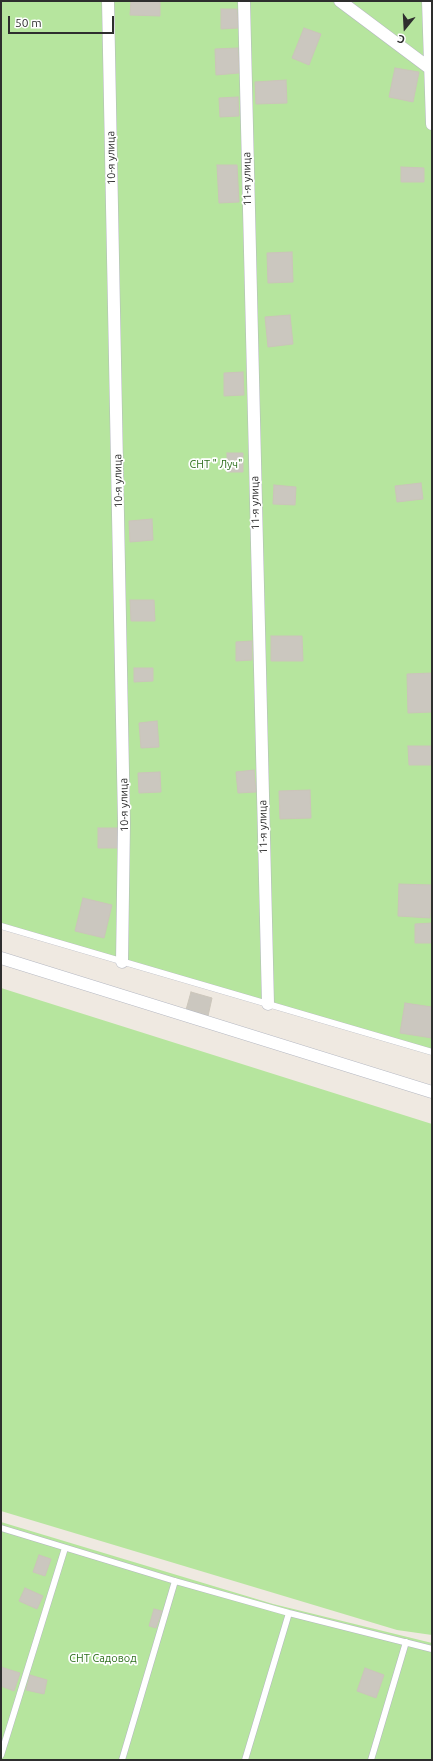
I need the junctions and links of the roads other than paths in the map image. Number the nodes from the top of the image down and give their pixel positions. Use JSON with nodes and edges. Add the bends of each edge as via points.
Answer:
{"nodes":[{"id":1,"x":108,"y":1,"type":"edge"},
{"id":2,"x":244,"y":1,"type":"edge"},
{"id":3,"x":340,"y":1,"type":"edge"},
{"id":4,"x":428,"y":1,"type":"edge"},
{"id":5,"x":432,"y":70,"type":"edge"},
{"id":6,"x":432,"y":124,"type":"edge"},
{"id":7,"x":1,"y":926,"type":"edge"},
{"id":8,"x":1,"y":958,"type":"edge"},
{"id":9,"x":122,"y":962,"type":"junction"},
{"id":10,"x":268,"y":1004,"type":"junction"},
{"id":11,"x":432,"y":1052,"type":"edge"},
{"id":12,"x":432,"y":1092,"type":"edge"},
{"id":13,"x":1,"y":1528,"type":"edge"},
{"id":14,"x":65,"y":1548,"type":"junction"},
{"id":15,"x":175,"y":1581,"type":"junction"},
{"id":16,"x":289,"y":1613,"type":"junction"},
{"id":17,"x":406,"y":1642,"type":"junction"},
{"id":18,"x":432,"y":1649,"type":"edge"},
{"id":19,"x":1,"y":1755,"type":"edge"},
{"id":20,"x":122,"y":1760,"type":"edge"},
{"id":21,"x":245,"y":1760,"type":"edge"},
{"id":22,"x":371,"y":1760,"type":"edge"}],
"edges":[{"from":1,"to":9,"type":"street","name":"10-я улица","via":[[124,823]]},
{"from":2,"to":10,"type":"street","name":"11-я улица"},
{"from":3,"to":5,"type":"street"},
{"from":4,"to":5,"type":"street"},
{"from":5,"to":6,"type":"street"},
{"from":7,"to":9,"type":"lane"},
{"from":8,"to":12,"type":"street"},
{"from":9,"to":10,"type":"lane"},
{"from":10,"to":11,"type":"lane"},
{"from":13,"to":14,"type":"lane"},
{"from":14,"to":15,"type":"lane"},
{"from":14,"to":19,"type":"lane"},
{"from":15,"to":16,"type":"lane"},
{"from":15,"to":20,"type":"lane"},
{"from":16,"to":17,"type":"lane"},
{"from":16,"to":21,"type":"lane"},
{"from":17,"to":18,"type":"lane"},
{"from":17,"to":22,"type":"lane"}]}
